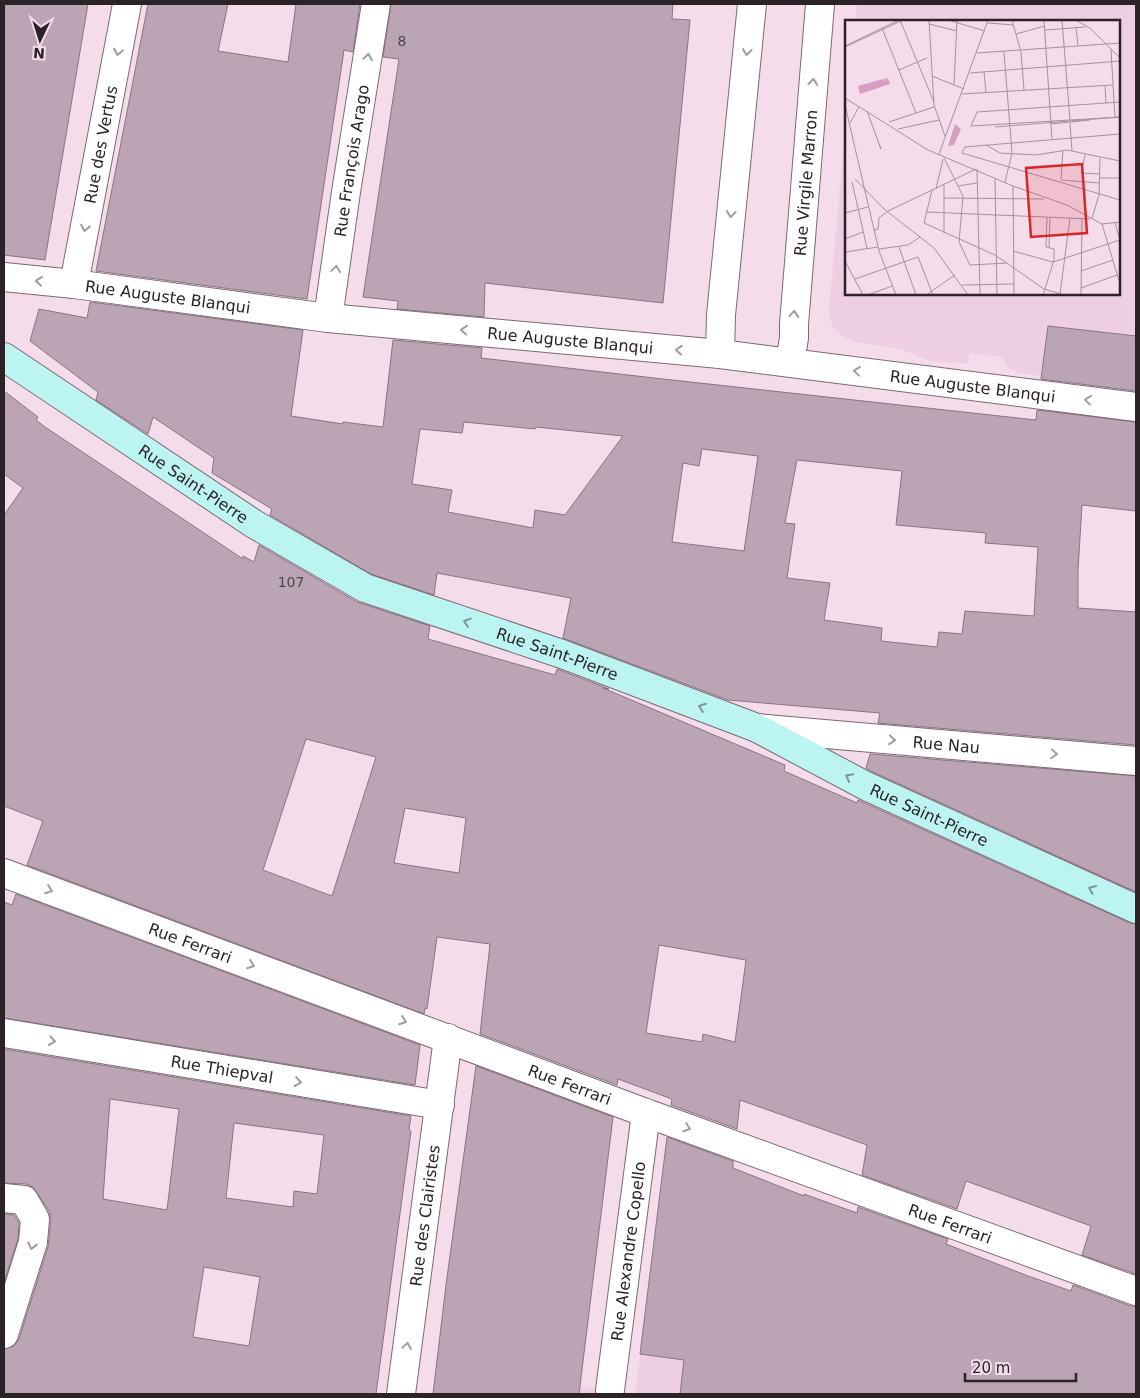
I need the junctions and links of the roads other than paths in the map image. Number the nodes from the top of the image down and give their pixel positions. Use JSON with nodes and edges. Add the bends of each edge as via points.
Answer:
{"nodes":[{"id":1,"x":127,"y":4,"type":"edge"},
{"id":2,"x":376,"y":4,"type":"edge"},
{"id":3,"x":752,"y":4,"type":"edge"},
{"id":4,"x":820,"y":4,"type":"edge"},
{"id":5,"x":4,"y":277,"type":"edge"},
{"id":6,"x":74,"y":284,"type":"junction"},
{"id":7,"x":328,"y":318,"type":"junction"},
{"id":8,"x":720,"y":354,"type":"junction"},
{"id":9,"x":4,"y":356,"type":"edge"},
{"id":10,"x":790,"y":362,"type":"junction"},
{"id":11,"x":1136,"y":407,"type":"edge"},
{"id":12,"x":757,"y":728,"type":"junction"},
{"id":13,"x":1136,"y":761,"type":"edge"},
{"id":14,"x":4,"y":873,"type":"edge"},
{"id":15,"x":1136,"y":909,"type":"edge"},
{"id":16,"x":4,"y":1033,"type":"edge"},
{"id":17,"x":448,"y":1038,"type":"junction"},
{"id":18,"x":440,"y":1105,"type":"junction"},
{"id":19,"x":646,"y":1113,"type":"junction"},
{"id":20,"x":14,"y":1199,"type":"edge"},
{"id":21,"x":1136,"y":1291,"type":"edge"},
{"id":22,"x":4,"y":1334,"type":"edge"},
{"id":23,"x":610,"y":1390,"type":"dead end"},
{"id":24,"x":401,"y":1394,"type":"edge"}],
"edges":[{"from":1,"to":6,"type":"street","name":"Rue des Vertus","one_way":true},
{"from":7,"to":2,"type":"street","name":"Rue François Arago","one_way":true},
{"from":3,"to":8,"type":"street","one_way":true,"via":[[721,315]]},
{"from":10,"to":4,"type":"street","name":"Rue Virgile Marron","one_way":true},
{"from":6,"to":5,"type":"street","name":"Rue Auguste Blanqui","one_way":true},
{"from":6,"to":7,"type":"street","name":"Rue Auguste Blanqui"},
{"from":8,"to":7,"type":"street","name":"Rue Auguste Blanqui","one_way":true},
{"from":8,"to":10,"type":"street","name":"Rue Auguste Blanqui"},
{"from":12,"to":9,"type":"street","name":"Rue Saint-Pierre","one_way":true,"via":[[562,654],[366,588],[254,524]]},
{"from":11,"to":10,"type":"street","name":"Rue Auguste Blanqui","one_way":true},
{"from":12,"to":13,"type":"street","name":"Rue Nau","one_way":true},
{"from":15,"to":12,"type":"street","name":"Rue Saint-Pierre","one_way":true,"via":[[866,786]]},
{"from":14,"to":17,"type":"street","name":"Rue Ferrari","one_way":true},
{"from":16,"to":18,"type":"street","name":"Rue Thiepval","one_way":true},
{"from":17,"to":18,"type":"street","name":"Rue des Clairistes"},
{"from":17,"to":19,"type":"street","name":"Rue Ferrari"},
{"from":24,"to":18,"type":"street","name":"Rue des Clairistes","one_way":true},
{"from":19,"to":21,"type":"street","name":"Rue Ferrari","one_way":true},
{"from":19,"to":23,"type":"street","name":"Rue Alexandre Copello"},
{"from":20,"to":22,"type":"street","one_way":true,"via":[[35,1220],[34,1242]]}]}
